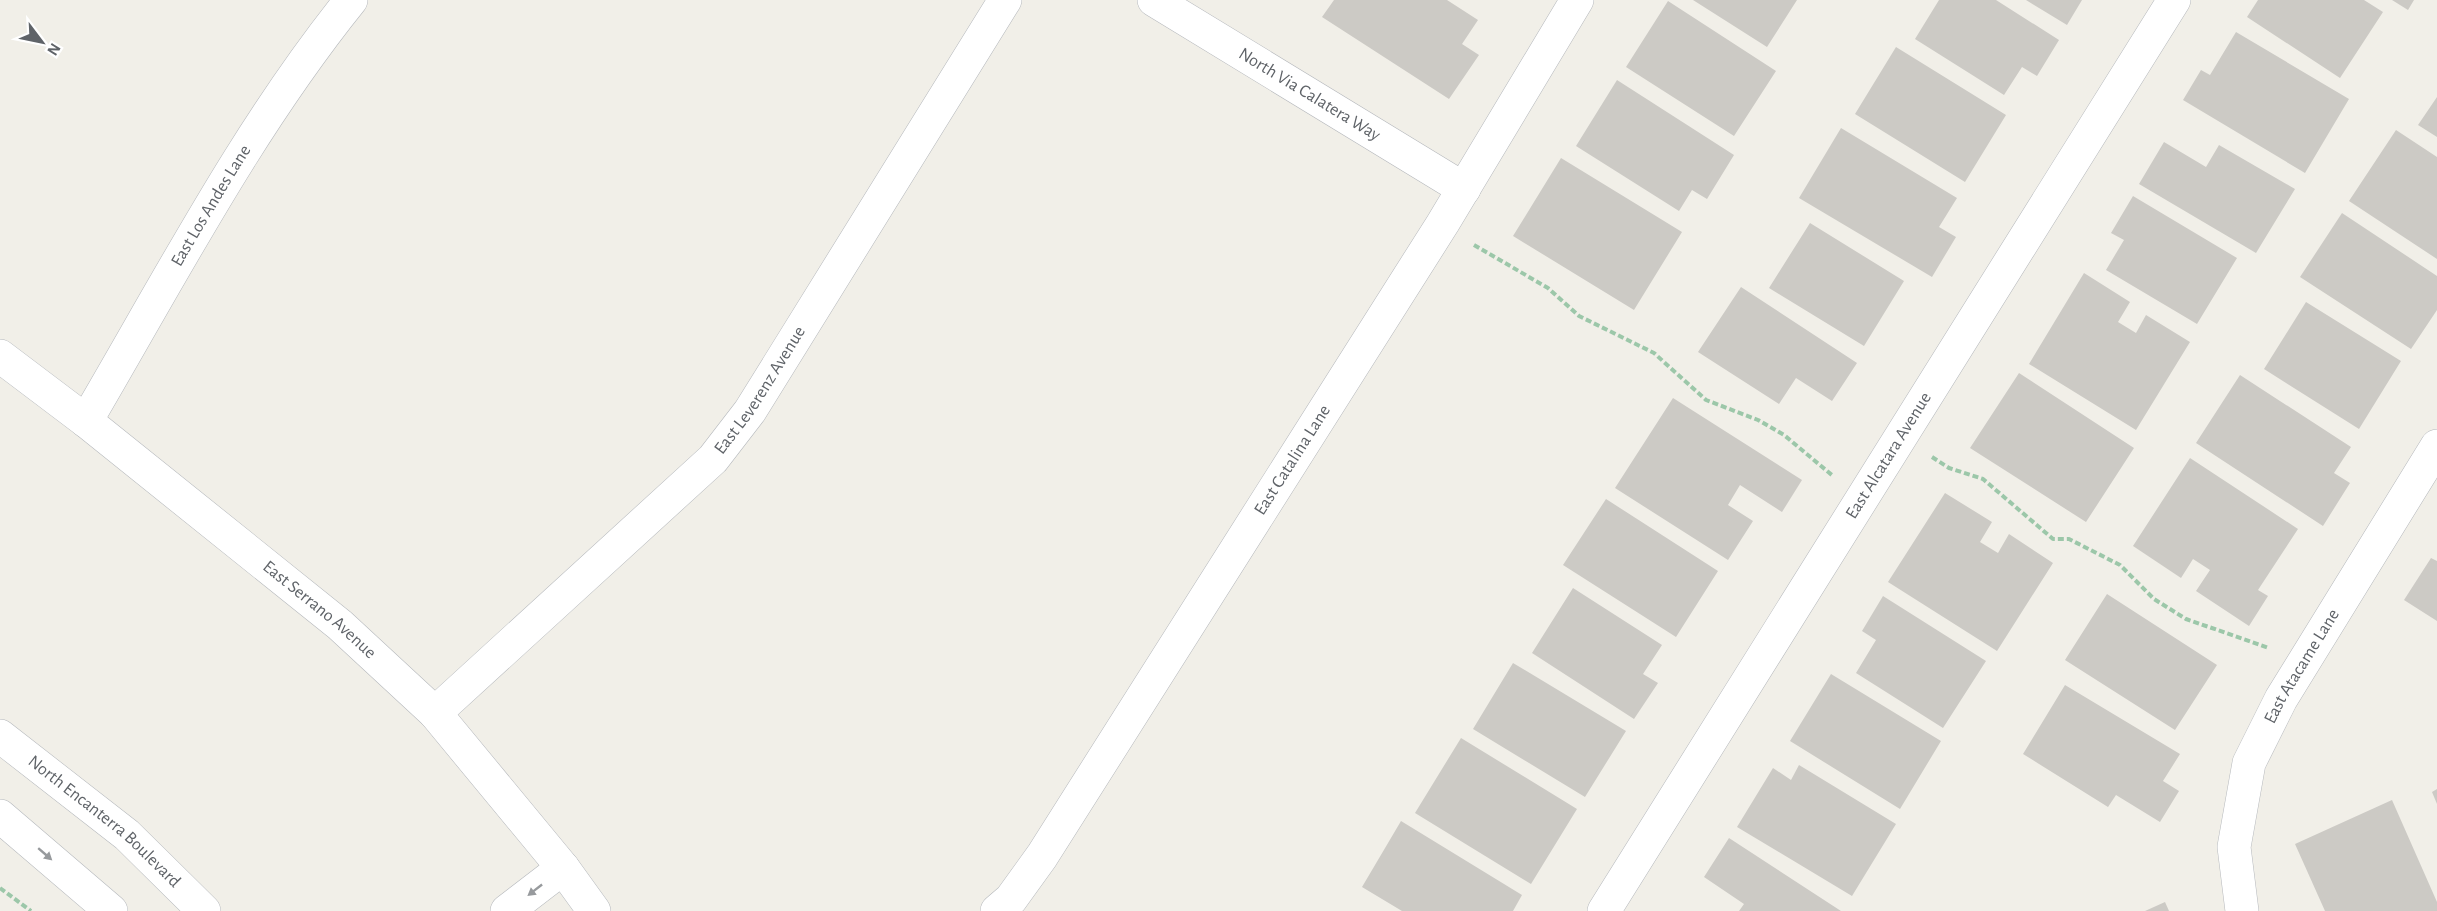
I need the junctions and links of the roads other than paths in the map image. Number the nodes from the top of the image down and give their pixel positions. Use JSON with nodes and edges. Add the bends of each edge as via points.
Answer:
{"nodes":[{"id":1,"x":351,"y":0,"type":"edge"},
{"id":2,"x":1005,"y":0,"type":"edge"},
{"id":3,"x":1154,"y":0,"type":"edge"},
{"id":4,"x":1577,"y":0,"type":"edge"},
{"id":5,"x":2174,"y":0,"type":"edge"},
{"id":6,"x":1464,"y":189,"type":"junction"},
{"id":7,"x":0,"y":356,"type":"edge"},
{"id":8,"x":86,"y":421,"type":"junction"},
{"id":9,"x":2437,"y":446,"type":"edge"},
{"id":10,"x":435,"y":713,"type":"junction"},
{"id":11,"x":0,"y":736,"type":"edge"},
{"id":12,"x":0,"y":816,"type":"edge"},
{"id":13,"x":563,"y":868,"type":"junction"},
{"id":14,"x":111,"y":911,"type":"edge"},
{"id":15,"x":204,"y":911,"type":"edge"},
{"id":16,"x":507,"y":911,"type":"edge"},
{"id":17,"x":594,"y":911,"type":"edge"},
{"id":18,"x":997,"y":911,"type":"edge"},
{"id":19,"x":1604,"y":911,"type":"edge"},
{"id":20,"x":2242,"y":911,"type":"edge"}],
"edges":[{"from":1,"to":8,"type":"street","name":"East Los Andes Lane","via":[[264,118]]},
{"from":2,"to":10,"type":"street","name":"East Leverenz Avenue","via":[[750,411],[713,459]]},
{"from":3,"to":6,"type":"street","name":"North Via Calatera Way"},
{"from":4,"to":6,"type":"street","name":"East Catalina Lane"},
{"from":5,"to":19,"type":"street","name":"East Alcatara Avenue"},
{"from":6,"to":18,"type":"street","name":"East Catalina Lane","via":[[1042,856],[1011,900]]},
{"from":7,"to":8,"type":"street","name":"East Serrano Avenue"},
{"from":8,"to":10,"type":"street","name":"East Serrano Avenue","via":[[340,625]]},
{"from":9,"to":20,"type":"street","name":"East Atacame Lane","via":[[2302,663],[2249,763],[2234,847]]},
{"from":10,"to":13,"type":"street","name":"East Serrano Avenue"},
{"from":11,"to":15,"type":"street","name":"North Encanterra Boulevard","via":[[127,835]]},
{"from":12,"to":14,"type":"street","one_way":true},
{"from":13,"to":16,"type":"street","one_way":true},
{"from":13,"to":17,"type":"street","name":"East Serrano Avenue"}]}
